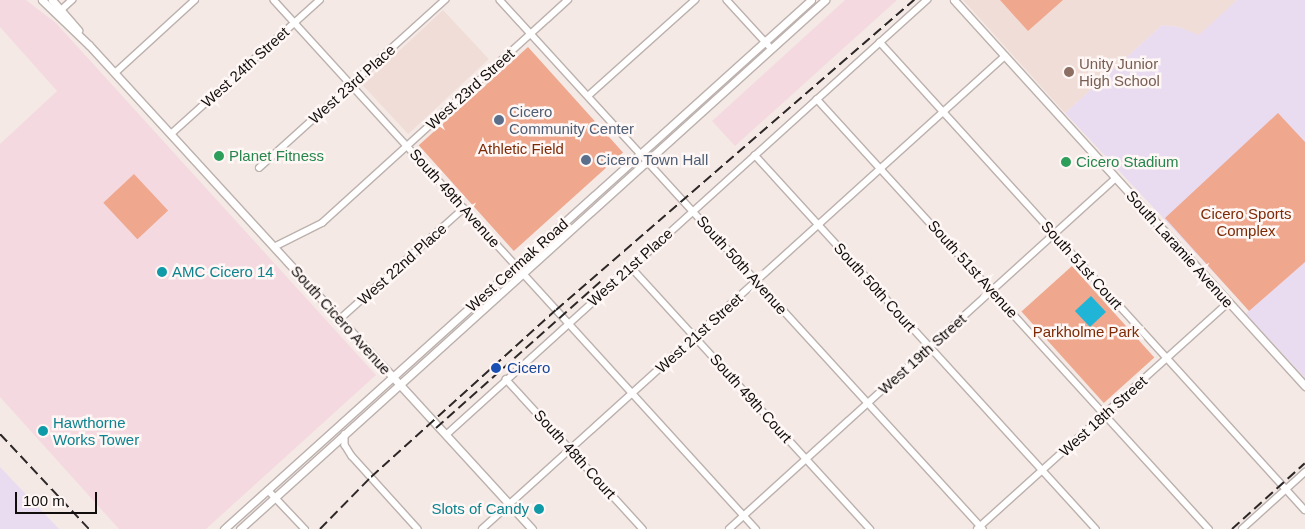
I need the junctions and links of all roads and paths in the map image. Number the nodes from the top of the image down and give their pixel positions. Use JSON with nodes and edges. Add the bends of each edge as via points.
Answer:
{"nodes":[{"id":1,"x":42,"y":0,"type":"edge"},
{"id":2,"x":53,"y":0,"type":"edge"},
{"id":3,"x":72,"y":0,"type":"edge"},
{"id":4,"x":195,"y":0,"type":"edge"},
{"id":5,"x":274,"y":0,"type":"edge"},
{"id":6,"x":320,"y":0,"type":"edge"},
{"id":7,"x":445,"y":0,"type":"edge"},
{"id":8,"x":500,"y":0,"type":"edge"},
{"id":9,"x":568,"y":0,"type":"edge"},
{"id":10,"x":695,"y":0,"type":"edge"},
{"id":11,"x":727,"y":0,"type":"edge"},
{"id":12,"x":811,"y":0,"type":"edge"},
{"id":13,"x":825,"y":0,"type":"edge"},
{"id":14,"x":927,"y":0,"type":"edge"},
{"id":15,"x":954,"y":0,"type":"edge"},
{"id":16,"x":61,"y":10,"type":"junction"},
{"id":17,"x":295,"y":23,"type":"junction"},
{"id":18,"x":531,"y":34,"type":"junction"},
{"id":19,"x":765,"y":41,"type":"junction"},
{"id":20,"x":880,"y":42,"type":"junction"},
{"id":21,"x":89,"y":45,"type":"junction"},
{"id":22,"x":771,"y":48,"type":"junction"},
{"id":23,"x":1005,"y":56,"type":"junction"},
{"id":24,"x":115,"y":73,"type":"junction"},
{"id":25,"x":351,"y":84,"type":"junction"},
{"id":26,"x":588,"y":96,"type":"junction"},
{"id":27,"x":817,"y":99,"type":"junction"},
{"id":28,"x":943,"y":112,"type":"junction"},
{"id":29,"x":171,"y":134,"type":"junction"},
{"id":30,"x":408,"y":146,"type":"junction"},
{"id":31,"x":640,"y":154,"type":"junction"},
{"id":32,"x":755,"y":155,"type":"junction"},
{"id":33,"x":647,"y":160,"type":"junction"},
{"id":34,"x":259,"y":168,"type":"dead end"},
{"id":35,"x":881,"y":168,"type":"junction"},
{"id":36,"x":1116,"y":178,"type":"junction"},
{"id":37,"x":464,"y":208,"type":"junction"},
{"id":38,"x":693,"y":211,"type":"junction"},
{"id":39,"x":819,"y":224,"type":"junction"},
{"id":40,"x":1054,"y":234,"type":"junction"},
{"id":41,"x":274,"y":246,"type":"junction"},
{"id":42,"x":516,"y":266,"type":"junction"},
{"id":43,"x":631,"y":267,"type":"junction"},
{"id":44,"x":522,"y":273,"type":"junction"},
{"id":45,"x":756,"y":281,"type":"junction"},
{"id":46,"x":992,"y":291,"type":"junction"},
{"id":47,"x":1229,"y":302,"type":"junction"},
{"id":48,"x":340,"y":319,"type":"junction"},
{"id":49,"x":568,"y":323,"type":"junction"},
{"id":50,"x":695,"y":336,"type":"junction"},
{"id":51,"x":930,"y":347,"type":"junction"},
{"id":52,"x":1167,"y":358,"type":"junction"},
{"id":53,"x":393,"y":377,"type":"junction"},
{"id":54,"x":506,"y":379,"type":"junction"},
{"id":55,"x":400,"y":384,"type":"junction"},
{"id":56,"x":1305,"y":386,"type":"edge"},
{"id":57,"x":632,"y":393,"type":"junction"},
{"id":58,"x":868,"y":403,"type":"junction"},
{"id":59,"x":1105,"y":414,"type":"junction"},
{"id":60,"x":345,"y":434,"type":"junction"},
{"id":61,"x":446,"y":435,"type":"junction"},
{"id":62,"x":570,"y":449,"type":"junction"},
{"id":63,"x":806,"y":459,"type":"junction"},
{"id":64,"x":1042,"y":470,"type":"junction"},
{"id":65,"x":1305,"y":472,"type":"edge"},
{"id":66,"x":1286,"y":489,"type":"junction"},
{"id":67,"x":268,"y":490,"type":"junction"},
{"id":68,"x":275,"y":497,"type":"junction"},
{"id":69,"x":510,"y":504,"type":"junction"},
{"id":70,"x":1305,"y":510,"type":"edge"},
{"id":71,"x":744,"y":515,"type":"junction"},
{"id":72,"x":303,"y":527,"type":"edge"},
{"id":73,"x":980,"y":528,"type":"edge"},
{"id":74,"x":224,"y":529,"type":"edge"},
{"id":75,"x":240,"y":529,"type":"edge"},
{"id":76,"x":418,"y":529,"type":"edge"},
{"id":77,"x":482,"y":529,"type":"edge"},
{"id":78,"x":532,"y":529,"type":"edge"},
{"id":79,"x":644,"y":529,"type":"edge"},
{"id":80,"x":729,"y":529,"type":"edge"},
{"id":81,"x":756,"y":529,"type":"edge"},
{"id":82,"x":870,"y":529,"type":"edge"},
{"id":83,"x":1096,"y":529,"type":"edge"},
{"id":84,"x":1209,"y":529,"type":"edge"},
{"id":85,"x":1242,"y":529,"type":"edge"}],
"edges":[{"from":1,"to":21,"type":"main road","name":"South Cicero Avenue"},
{"from":2,"to":16,"type":"main road","name":"South Cicero Avenue"},
{"from":3,"to":16,"type":"street"},
{"from":4,"to":24,"type":"street"},
{"from":5,"to":17,"type":"street","name":"South 49th Avenue"},
{"from":6,"to":17,"type":"street","name":"West 24th Street"},
{"from":7,"to":25,"type":"street","name":"West 23rd Place"},
{"from":8,"to":18,"type":"street","name":"South 50th Avenue"},
{"from":9,"to":18,"type":"street","name":"West 23rd Street"},
{"from":10,"to":26,"type":"street"},
{"from":11,"to":19,"type":"street"},
{"from":12,"to":19,"type":"main road","name":"West Cermak Road"},
{"from":13,"to":22,"type":"main road","name":"West Cermak Road"},
{"from":14,"to":20,"type":"street","name":"West 21st Place"},
{"from":15,"to":23,"type":"main road","name":"South Laramie Avenue"},
{"from":16,"to":21,"type":"main road","name":"South Cicero Avenue"},
{"from":17,"to":25,"type":"street","name":"South 49th Avenue"},
{"from":17,"to":29,"type":"street","name":"West 24th Street"},
{"from":18,"to":26,"type":"street","name":"South 50th Avenue"},
{"from":18,"to":30,"type":"street","name":"West 23rd Street"},
{"from":19,"to":22,"type":"street"},
{"from":19,"to":31,"type":"main road","name":"West Cermak Road"},
{"from":20,"to":27,"type":"street","name":"West 21st Place"},
{"from":20,"to":28,"type":"street","name":"South 51st Court"},
{"from":21,"to":24,"type":"main road","name":"South Cicero Avenue"},
{"from":22,"to":33,"type":"main road","name":"West Cermak Road"},
{"from":23,"to":28,"type":"street","name":"West 21st Street"},
{"from":23,"to":36,"type":"main road","name":"South Laramie Avenue"},
{"from":24,"to":29,"type":"main road","name":"South Cicero Avenue"},
{"from":25,"to":30,"type":"street","name":"South 49th Avenue"},
{"from":25,"to":34,"type":"street","name":"West 23rd Place"},
{"from":26,"to":31,"type":"street","name":"South 50th Avenue"},
{"from":27,"to":32,"type":"street","name":"West 21st Place"},
{"from":27,"to":35,"type":"street","name":"South 51st Avenue"},
{"from":28,"to":35,"type":"street","name":"West 21st Street"},
{"from":28,"to":40,"type":"street","name":"South 51st Court"},
{"from":29,"to":41,"type":"main road","name":"South Cicero Avenue"},
{"from":30,"to":37,"type":"street","name":"South 49th Avenue"},
{"from":30,"to":41,"type":"street","name":"West 23rd Street","via":[[313,227]]},
{"from":31,"to":33,"type":"street","name":"South 50th Avenue"},
{"from":31,"to":42,"type":"main road","name":"West Cermak Road"},
{"from":32,"to":38,"type":"street","name":"West 21st Place"},
{"from":32,"to":39,"type":"street","name":"South 50th Court"},
{"from":33,"to":38,"type":"street","name":"South 50th Avenue"},
{"from":33,"to":44,"type":"main road","name":"West Cermak Road"},
{"from":35,"to":39,"type":"street","name":"West 21st Street"},
{"from":35,"to":46,"type":"street","name":"South 51st Avenue"},
{"from":36,"to":40,"type":"street","name":"West 19th Street"},
{"from":36,"to":47,"type":"main road","name":"South Laramie Avenue"},
{"from":37,"to":42,"type":"street","name":"South 49th Avenue"},
{"from":37,"to":48,"type":"street","name":"West 22nd Place"},
{"from":38,"to":43,"type":"street","name":"West 21st Place"},
{"from":38,"to":45,"type":"street","name":"South 50th Avenue"},
{"from":39,"to":45,"type":"street","name":"West 21st Street"},
{"from":39,"to":51,"type":"street","name":"South 50th Court"},
{"from":40,"to":46,"type":"street","name":"West 19th Street"},
{"from":40,"to":52,"type":"street","name":"South 51st Court"},
{"from":41,"to":48,"type":"main road","name":"South Cicero Avenue"},
{"from":42,"to":44,"type":"street","name":"South 49th Avenue"},
{"from":42,"to":53,"type":"main road","name":"West Cermak Road"},
{"from":43,"to":49,"type":"street","name":"West 21st Place"},
{"from":43,"to":50,"type":"street","name":"South 49th Court"},
{"from":44,"to":49,"type":"street","name":"South 49th Avenue"},
{"from":44,"to":55,"type":"main road","name":"West Cermak Road"},
{"from":45,"to":50,"type":"street","name":"West 21st Street"},
{"from":45,"to":58,"type":"street","name":"South 50th Avenue"},
{"from":46,"to":51,"type":"street","name":"West 19th Street"},
{"from":46,"to":59,"type":"street","name":"South 51st Avenue"},
{"from":47,"to":52,"type":"street","name":"West 18th Street"},
{"from":47,"to":56,"type":"main road","name":"South Laramie Avenue"},
{"from":48,"to":53,"type":"main road","name":"South Cicero Avenue"},
{"from":49,"to":54,"type":"street","name":"West 21st Place"},
{"from":49,"to":57,"type":"street","name":"South 49th Avenue"},
{"from":50,"to":57,"type":"street","name":"West 21st Street"},
{"from":50,"to":63,"type":"street","name":"South 49th Court"},
{"from":51,"to":58,"type":"street","name":"West 19th Street"},
{"from":51,"to":64,"type":"street","name":"South 50th Court"},
{"from":52,"to":59,"type":"street","name":"West 18th Street"},
{"from":52,"to":66,"type":"street","name":"South 51st Court"},
{"from":53,"to":55,"type":"main road","name":"South Cicero Avenue"},
{"from":53,"to":67,"type":"main road","name":"West Cermak Road"},
{"from":54,"to":61,"type":"street","name":"West 21st Place"},
{"from":54,"to":62,"type":"street","name":"South 48th Court"},
{"from":55,"to":60,"type":"main road","name":"West Cermak Road"},
{"from":55,"to":61,"type":"main road","name":"South Cicero Avenue"},
{"from":57,"to":62,"type":"street","name":"West 21st Street"},
{"from":57,"to":71,"type":"street","name":"South 49th Avenue"},
{"from":58,"to":63,"type":"street","name":"West 19th Street"},
{"from":58,"to":73,"type":"street","name":"South 50th Avenue"},
{"from":59,"to":64,"type":"street","name":"West 18th Street"},
{"from":59,"to":84,"type":"street","name":"South 51st Avenue"},
{"from":60,"to":68,"type":"main road","name":"West Cermak Road"},
{"from":60,"to":76,"type":"street","via":[[345,445],[352,456]]},
{"from":61,"to":69,"type":"main road","name":"South Cicero Avenue"},
{"from":62,"to":69,"type":"street","name":"West 21st Street"},
{"from":62,"to":79,"type":"street","name":"South 48th Court"},
{"from":63,"to":71,"type":"street","name":"West 19th Street"},
{"from":63,"to":82,"type":"street","name":"South 49th Court"},
{"from":64,"to":73,"type":"street","name":"West 18th Street"},
{"from":64,"to":83,"type":"street","name":"South 50th Court"},
{"from":65,"to":66,"type":"street"},
{"from":66,"to":70,"type":"street","name":"South 51st Court"},
{"from":66,"to":85,"type":"street"},
{"from":67,"to":68,"type":"street"},
{"from":67,"to":74,"type":"main road","name":"West Cermak Road"},
{"from":68,"to":72,"type":"street"},
{"from":68,"to":75,"type":"main road","name":"West Cermak Road"},
{"from":69,"to":77,"type":"street","name":"West 21st Street"},
{"from":69,"to":78,"type":"main road","name":"South Cicero Avenue"},
{"from":71,"to":80,"type":"street","name":"West 19th Street"},
{"from":71,"to":81,"type":"street","name":"South 49th Avenue"}]}
